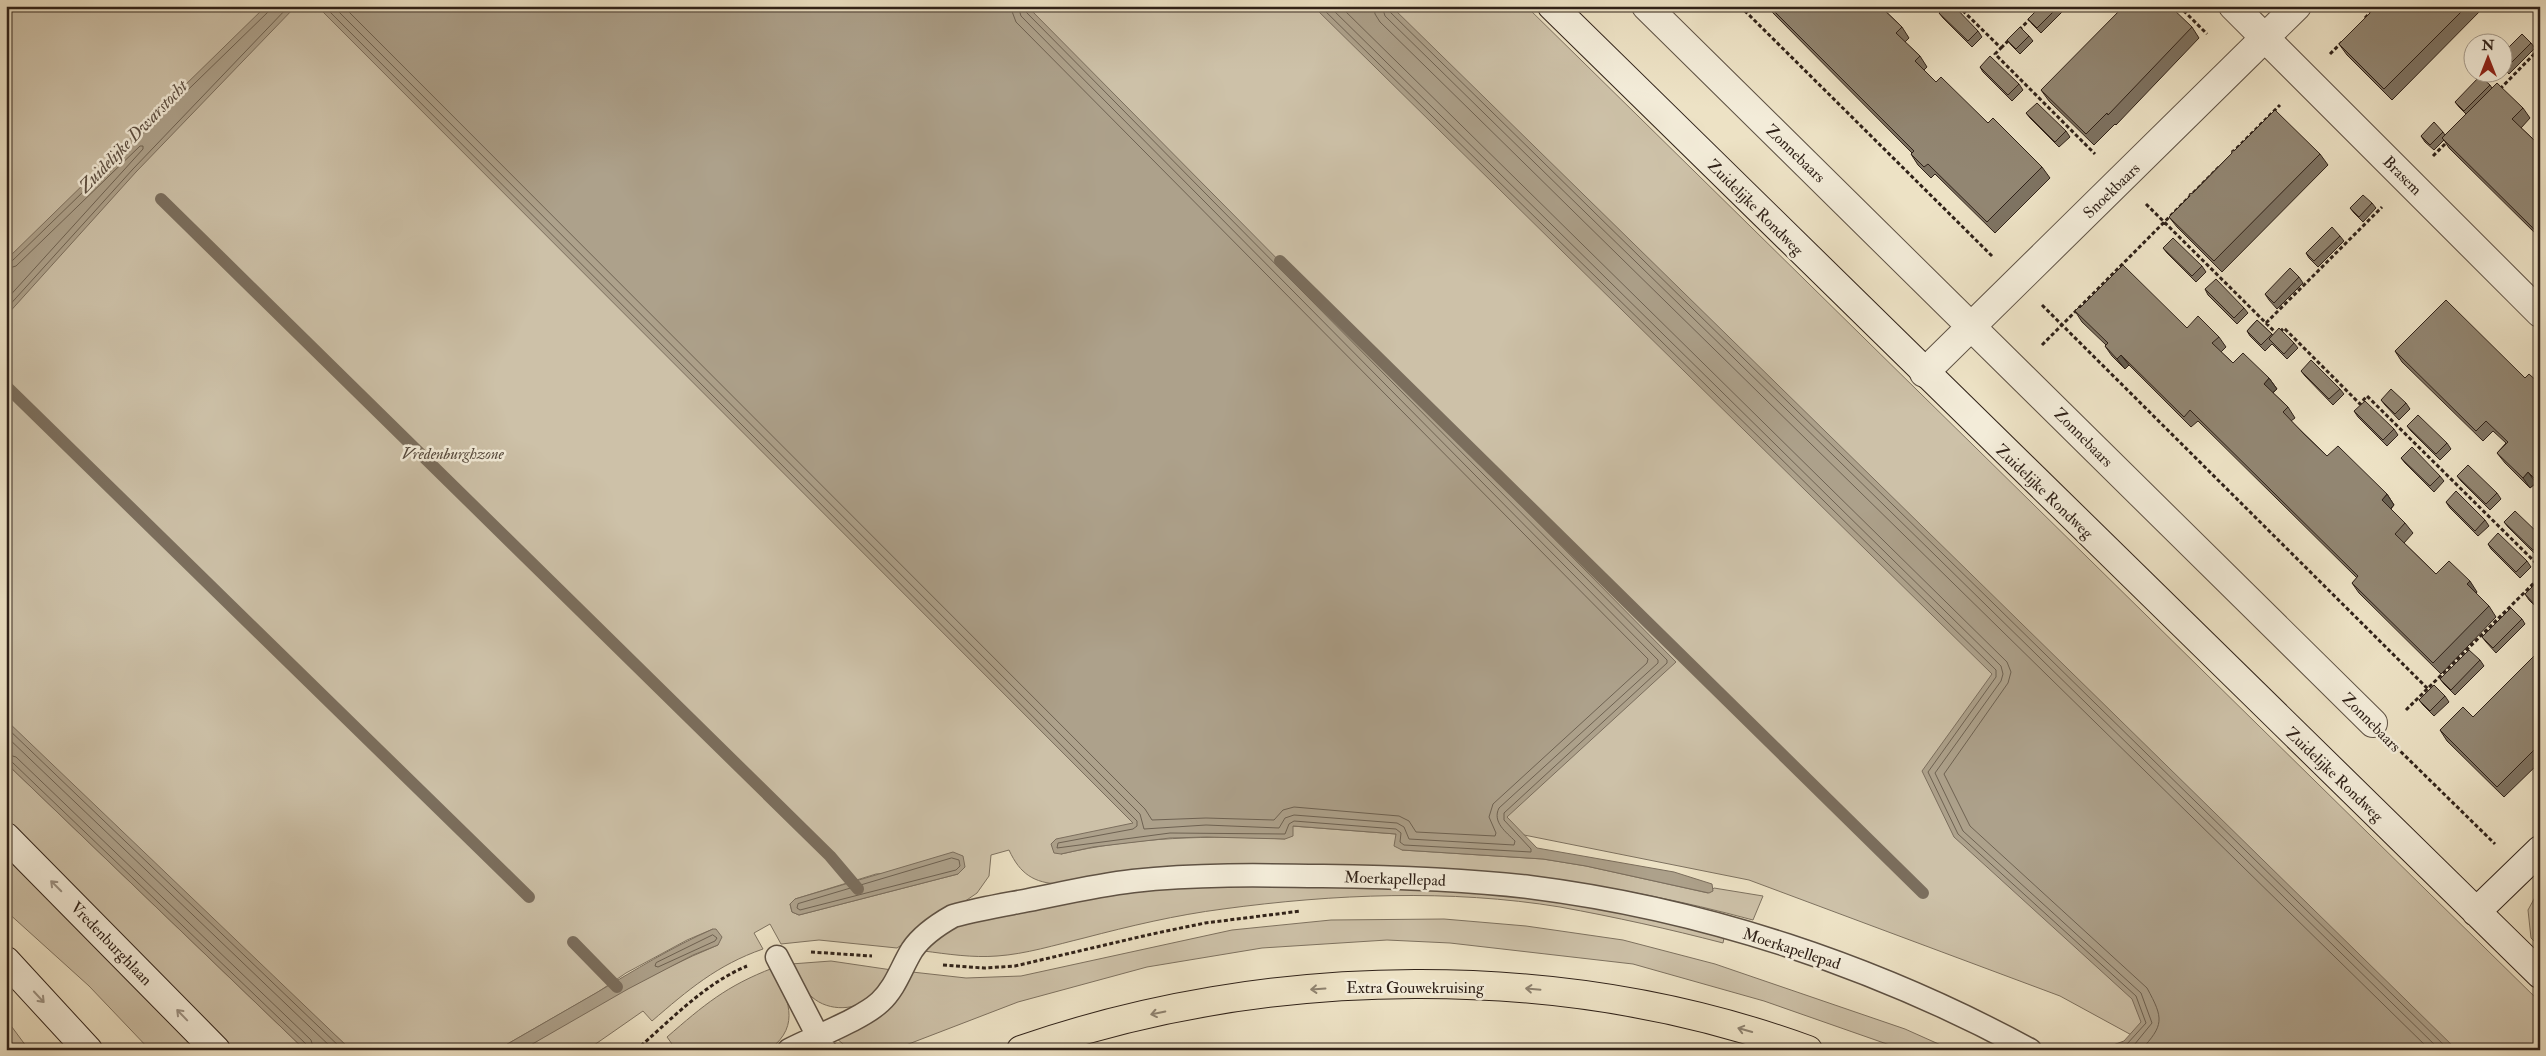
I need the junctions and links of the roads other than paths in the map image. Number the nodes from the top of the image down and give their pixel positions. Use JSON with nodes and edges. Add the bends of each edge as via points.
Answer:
{"nodes":[{"id":1,"x":1552,"y":6,"type":"edge"},
{"id":2,"x":1646,"y":6,"type":"edge"},
{"id":3,"x":2233,"y":6,"type":"edge"},
{"id":4,"x":2296,"y":6,"type":"edge"},
{"id":5,"x":2264,"y":39,"type":"junction"},
{"id":6,"x":2540,"y":313,"type":"edge"},
{"id":7,"x":1972,"y":326,"type":"junction"},
{"id":8,"x":1924,"y":373,"type":"junction"},
{"id":9,"x":2378,"y":728,"type":"road end"},
{"id":10,"x":6,"y":837,"type":"edge"},
{"id":11,"x":2540,"y":850,"type":"edge"},
{"id":12,"x":2476,"y":912,"type":"junction"},
{"id":13,"x":777,"y":957,"type":"dead end"},
{"id":14,"x":6,"y":961,"type":"edge"},
{"id":15,"x":2540,"y":974,"type":"edge"},
{"id":16,"x":821,"y":1042,"type":"edge"},
{"id":17,"x":88,"y":1050,"type":"edge"},
{"id":18,"x":216,"y":1050,"type":"edge"},
{"id":19,"x":790,"y":1050,"type":"edge"},
{"id":20,"x":1021,"y":1050,"type":"edge"},
{"id":21,"x":1808,"y":1050,"type":"edge"},
{"id":22,"x":2030,"y":1050,"type":"edge"}],
"edges":[{"from":1,"to":8,"type":"street","name":"Zuidelijke Rondweg"},
{"from":2,"to":7,"type":"street","name":"Zonnebaars"},
{"from":3,"to":5,"type":"street","name":"Brasem"},
{"from":4,"to":5,"type":"street","name":"Snoekbaars"},
{"from":5,"to":6,"type":"street","name":"Brasem"},
{"from":5,"to":7,"type":"street","name":"Snoekbaars"},
{"from":7,"to":8,"type":"street","name":"Snoekbaars"},
{"from":7,"to":9,"type":"street","name":"Zonnebaars"},
{"from":8,"to":12,"type":"street","name":"Zuidelijke Rondweg"},
{"from":18,"to":10,"type":"street","name":"Vredenburghlaan","one_way":true},
{"from":11,"to":12,"type":"street"},
{"from":12,"to":15,"type":"street","name":"Zuidelijke Rondweg"},
{"from":13,"to":16,"type":"lane"},
{"from":14,"to":17,"type":"street","one_way":true},
{"from":16,"to":19,"type":"lane","name":"Moerkapellepad"},
{"from":16,"to":22,"type":"lane","name":"Moerkapellepad","via":[[879,1003],[892,989],[920,940],[952,916],[1134,881],[1273,875],[1480,882],[1587,895],[1683,916],[1745,932],[1854,969],[1910,992]]},
{"from":21,"to":20,"type":"main road","name":"Extra Gouwekruising","one_way":true,"via":[[1726,1025],[1613,1000],[1535,989],[1443,985],[1315,989],[1202,1004],[1131,1018]]}]}
